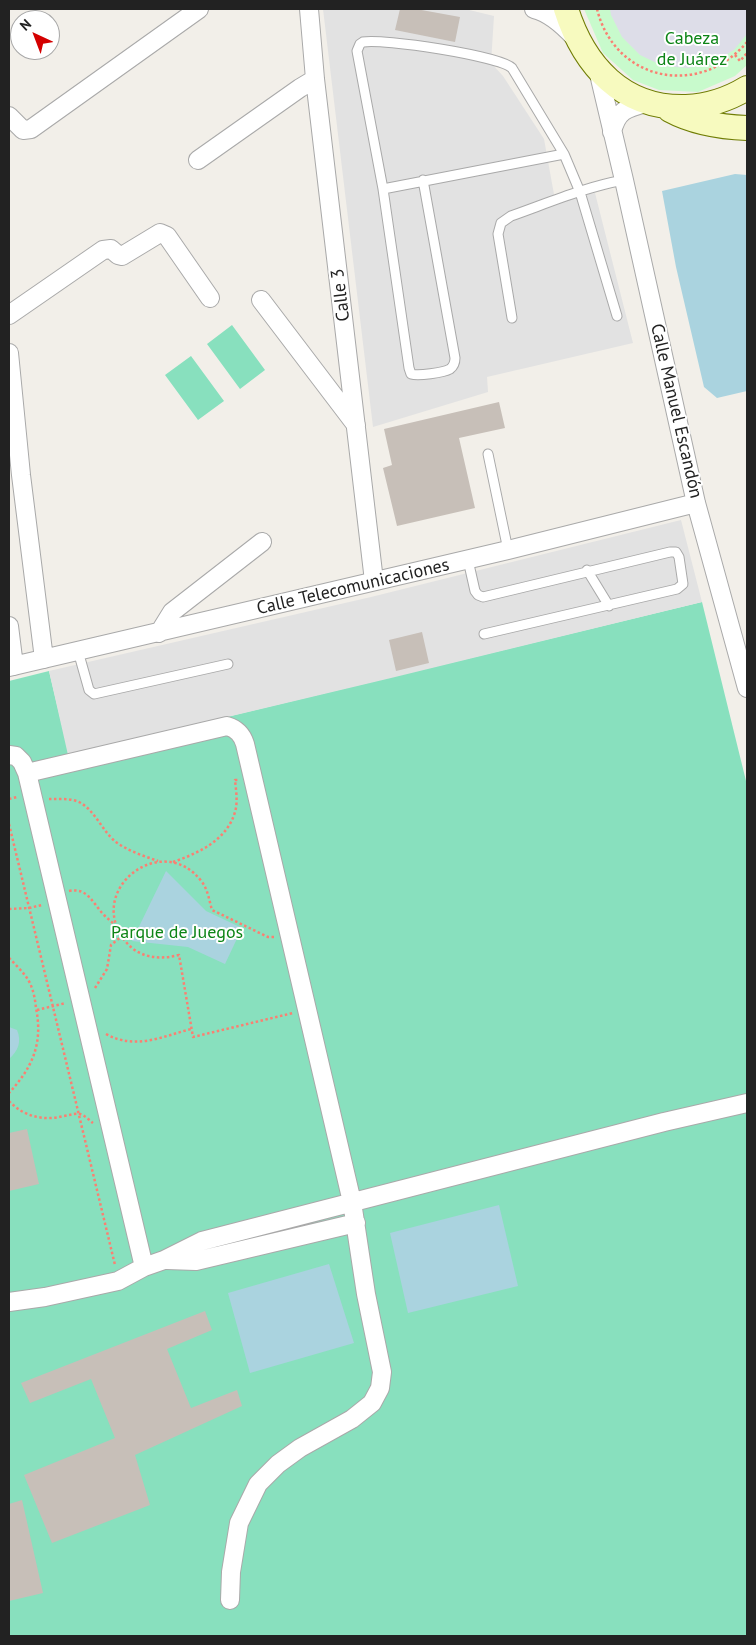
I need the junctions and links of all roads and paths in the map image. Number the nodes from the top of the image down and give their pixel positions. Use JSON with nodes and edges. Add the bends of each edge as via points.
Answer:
{"nodes":[{"id":1,"x":199,"y":9,"type":"edge"},
{"id":2,"x":308,"y":9,"type":"edge"},
{"id":3,"x":534,"y":9,"type":"edge"},
{"id":4,"x":566,"y":9,"type":"edge"},
{"id":5,"x":597,"y":9,"type":"edge"},
{"id":6,"x":747,"y":42,"type":"edge"},
{"id":7,"x":583,"y":48,"type":"junction"},
{"id":8,"x":747,"y":53,"type":"edge"},
{"id":9,"x":735,"y":55,"type":"junction"},
{"id":10,"x":598,"y":70,"type":"junction"},
{"id":11,"x":315,"y":79,"type":"junction"},
{"id":12,"x":747,"y":88,"type":"edge"},
{"id":13,"x":654,"y":105,"type":"junction"},
{"id":14,"x":9,"y":116,"type":"edge"},
{"id":15,"x":747,"y":128,"type":"edge"},
{"id":16,"x":612,"y":132,"type":"junction"},
{"id":17,"x":564,"y":154,"type":"junction"},
{"id":18,"x":198,"y":160,"type":"dead end"},
{"id":19,"x":423,"y":180,"type":"junction"},
{"id":20,"x":624,"y":180,"type":"junction"},
{"id":21,"x":383,"y":189,"type":"junction"},
{"id":22,"x":580,"y":192,"type":"junction"},
{"id":23,"x":210,"y":298,"type":"dead end"},
{"id":24,"x":261,"y":300,"type":"dead end"},
{"id":25,"x":9,"y":315,"type":"edge"},
{"id":26,"x":617,"y":316,"type":"dead end"},
{"id":27,"x":512,"y":318,"type":"dead end"},
{"id":28,"x":9,"y":353,"type":"edge"},
{"id":29,"x":356,"y":425,"type":"junction"},
{"id":30,"x":488,"y":454,"type":"dead end"},
{"id":31,"x":15,"y":476,"type":"edge"},
{"id":32,"x":696,"y":504,"type":"junction"},
{"id":33,"x":262,"y":542,"type":"dead end"},
{"id":34,"x":508,"y":550,"type":"junction"},
{"id":35,"x":468,"y":560,"type":"junction"},
{"id":36,"x":587,"y":570,"type":"junction"},
{"id":37,"x":374,"y":581,"type":"junction"},
{"id":38,"x":609,"y":606,"type":"junction"},
{"id":39,"x":9,"y":626,"type":"edge"},
{"id":40,"x":159,"y":633,"type":"junction"},
{"id":41,"x":484,"y":634,"type":"dead end"},
{"id":42,"x":78,"y":651,"type":"junction"},
{"id":43,"x":44,"y":659,"type":"junction"},
{"id":44,"x":228,"y":664,"type":"dead end"},
{"id":45,"x":11,"y":666,"type":"edge"},
{"id":46,"x":747,"y":688,"type":"edge"},
{"id":47,"x":9,"y":755,"type":"edge"},
{"id":48,"x":27,"y":773,"type":"junction"},
{"id":49,"x":253,"y":776,"type":"junction"},
{"id":50,"x":33,"y":800,"type":"junction"},
{"id":51,"x":9,"y":824,"type":"edge"},
{"id":52,"x":160,"y":862,"type":"junction"},
{"id":53,"x":172,"y":862,"type":"junction"},
{"id":54,"x":57,"y":898,"type":"junction"},
{"id":55,"x":29,"y":908,"type":"junction"},
{"id":56,"x":9,"y":909,"type":"edge"},
{"id":57,"x":116,"y":926,"type":"junction"},
{"id":58,"x":122,"y":936,"type":"junction"},
{"id":59,"x":290,"y":936,"type":"junction"},
{"id":60,"x":9,"y":958,"type":"edge"},
{"id":61,"x":81,"y":1000,"type":"junction"},
{"id":62,"x":53,"y":1006,"type":"junction"},
{"id":63,"x":37,"y":1010,"type":"junction"},
{"id":64,"x":308,"y":1010,"type":"junction"},
{"id":65,"x":191,"y":1029,"type":"junction"},
{"id":66,"x":101,"y":1030,"type":"dead end"},
{"id":67,"x":9,"y":1093,"type":"edge"},
{"id":68,"x":9,"y":1101,"type":"edge"},
{"id":69,"x":747,"y":1103,"type":"edge"},
{"id":70,"x":79,"y":1114,"type":"junction"},
{"id":71,"x":112,"y":1129,"type":"junction"},
{"id":72,"x":352,"y":1202,"type":"junction"},
{"id":73,"x":356,"y":1223,"type":"junction"},
{"id":74,"x":164,"y":1260,"type":"junction"},
{"id":75,"x":144,"y":1267,"type":"junction"},
{"id":76,"x":118,"y":1281,"type":"junction"},
{"id":77,"x":9,"y":1302,"type":"edge"},
{"id":78,"x":230,"y":1600,"type":"dead end"}],
"edges":[{"from":1,"to":14,"type":"street","via":[[31,129],[23,130]]},
{"from":2,"to":11,"type":"street","name":"Calle 3"},
{"from":3,"to":7,"type":"street","via":[[558,21]]},
{"from":4,"to":7,"type":"main road"},
{"from":5,"to":9,"type":"path","via":[[601,23],[616,47],[649,71],[669,76],[690,76],[717,68]]},
{"from":6,"to":9,"type":"path"},
{"from":7,"to":10,"type":"main road"},
{"from":8,"to":9,"type":"path","via":[[740,61]]},
{"from":10,"to":13,"type":"main road","via":[[619,89]]},
{"from":10,"to":16,"type":"street","name":"Calle Manuel Escandón"},
{"from":11,"to":18,"type":"street"},
{"from":11,"to":29,"type":"street","name":"Calle 3"},
{"from":12,"to":13,"type":"main road","via":[[706,105]]},
{"from":13,"to":15,"type":"main road","via":[[696,121]]},
{"from":13,"to":16,"type":"street","via":[[623,111],[614,121]]},
{"from":16,"to":20,"type":"street","name":"Calle Manuel Escandón"},
{"from":17,"to":19,"type":"lane"},
{"from":17,"to":21,"type":"lane","via":[[510,66],[452,52],[367,41],[360,44],[357,51]]},
{"from":17,"to":22,"type":"lane"},
{"from":19,"to":21,"type":"lane"},
{"from":19,"to":21,"type":"lane","via":[[455,358],[454,365],[448,370],[417,376],[410,371]]},
{"from":20,"to":22,"type":"lane"},
{"from":20,"to":32,"type":"street","name":"Calle Manuel Escandón"},
{"from":22,"to":26,"type":"lane"},
{"from":22,"to":27,"type":"lane","via":[[511,216],[501,223],[498,234]]},
{"from":23,"to":25,"type":"street","via":[[167,236],[160,233],[122,256],[111,249],[102,250]]},
{"from":24,"to":29,"type":"street"},
{"from":28,"to":31,"type":"street"},
{"from":29,"to":37,"type":"street","name":"Calle 3"},
{"from":30,"to":34,"type":"lane"},
{"from":31,"to":43,"type":"street"},
{"from":32,"to":34,"type":"street","name":"Calle Telecomunicaciones"},
{"from":32,"to":46,"type":"street","name":"Calle Manuel Escandón"},
{"from":33,"to":40,"type":"street","via":[[172,612]]},
{"from":34,"to":35,"type":"street","name":"Calle Telecomunicaciones"},
{"from":35,"to":36,"type":"lane","via":[[474,591],[483,597]]},
{"from":35,"to":37,"type":"street","name":"Calle Telecomunicaciones"},
{"from":36,"to":38,"type":"lane"},
{"from":36,"to":38,"type":"lane","via":[[670,552],[678,555],[683,581],[680,588]]},
{"from":37,"to":40,"type":"street","name":"Calle Telecomunicaciones"},
{"from":38,"to":41,"type":"lane"},
{"from":39,"to":45,"type":"street"},
{"from":40,"to":42,"type":"street","name":"Calle Telecomunicaciones"},
{"from":42,"to":43,"type":"street","name":"Calle Telecomunicaciones"},
{"from":42,"to":44,"type":"lane","via":[[89,690],[94,694]]},
{"from":43,"to":45,"type":"street","name":"Calle Telecomunicaciones"},
{"from":47,"to":48,"type":"street","via":[[16,756]]},
{"from":48,"to":49,"type":"street","via":[[228,726],[244,738]]},
{"from":48,"to":50,"type":"street"},
{"from":49,"to":53,"type":"path","via":[[235,780],[235,812],[218,838],[202,851]]},
{"from":49,"to":59,"type":"street"},
{"from":50,"to":52,"type":"path","via":[[70,799],[80,802],[117,842]]},
{"from":50,"to":54,"type":"street"},
{"from":51,"to":55,"type":"path"},
{"from":52,"to":53,"type":"path"},
{"from":52,"to":57,"type":"path","via":[[138,868],[122,883],[114,904]]},
{"from":53,"to":59,"type":"path","via":[[184,866],[202,882],[212,910],[268,937]]},
{"from":54,"to":55,"type":"path"},
{"from":54,"to":57,"type":"path","via":[[79,890]]},
{"from":54,"to":61,"type":"street"},
{"from":55,"to":56,"type":"path"},
{"from":55,"to":62,"type":"path"},
{"from":57,"to":58,"type":"path"},
{"from":58,"to":61,"type":"path","via":[[111,945],[107,969],[98,984]]},
{"from":58,"to":65,"type":"path","via":[[138,952],[148,956],[179,955]]},
{"from":59,"to":64,"type":"street"},
{"from":60,"to":63,"type":"path","via":[[27,978]]},
{"from":61,"to":62,"type":"path"},
{"from":61,"to":71,"type":"street"},
{"from":62,"to":63,"type":"path"},
{"from":62,"to":70,"type":"path"},
{"from":63,"to":67,"type":"path","via":[[39,1033],[35,1053],[27,1071]]},
{"from":64,"to":65,"type":"path","via":[[193,1038]]},
{"from":64,"to":72,"type":"street"},
{"from":65,"to":66,"type":"path","via":[[131,1043],[117,1040]]},
{"from":68,"to":70,"type":"path","via":[[22,1112],[35,1117]]},
{"from":69,"to":72,"type":"street"},
{"from":70,"to":71,"type":"path","via":[[86,1116],[100,1131]]},
{"from":70,"to":76,"type":"path"},
{"from":71,"to":75,"type":"street"},
{"from":72,"to":73,"type":"street"},
{"from":72,"to":74,"type":"street","via":[[202,1241]]},
{"from":73,"to":74,"type":"street","via":[[196,1261]]},
{"from":73,"to":78,"type":"street","via":[[382,1372],[380,1388],[372,1403],[352,1419],[300,1448],[258,1484],[239,1523]]},
{"from":74,"to":75,"type":"street"},
{"from":75,"to":76,"type":"street"},
{"from":76,"to":77,"type":"street"}]}
